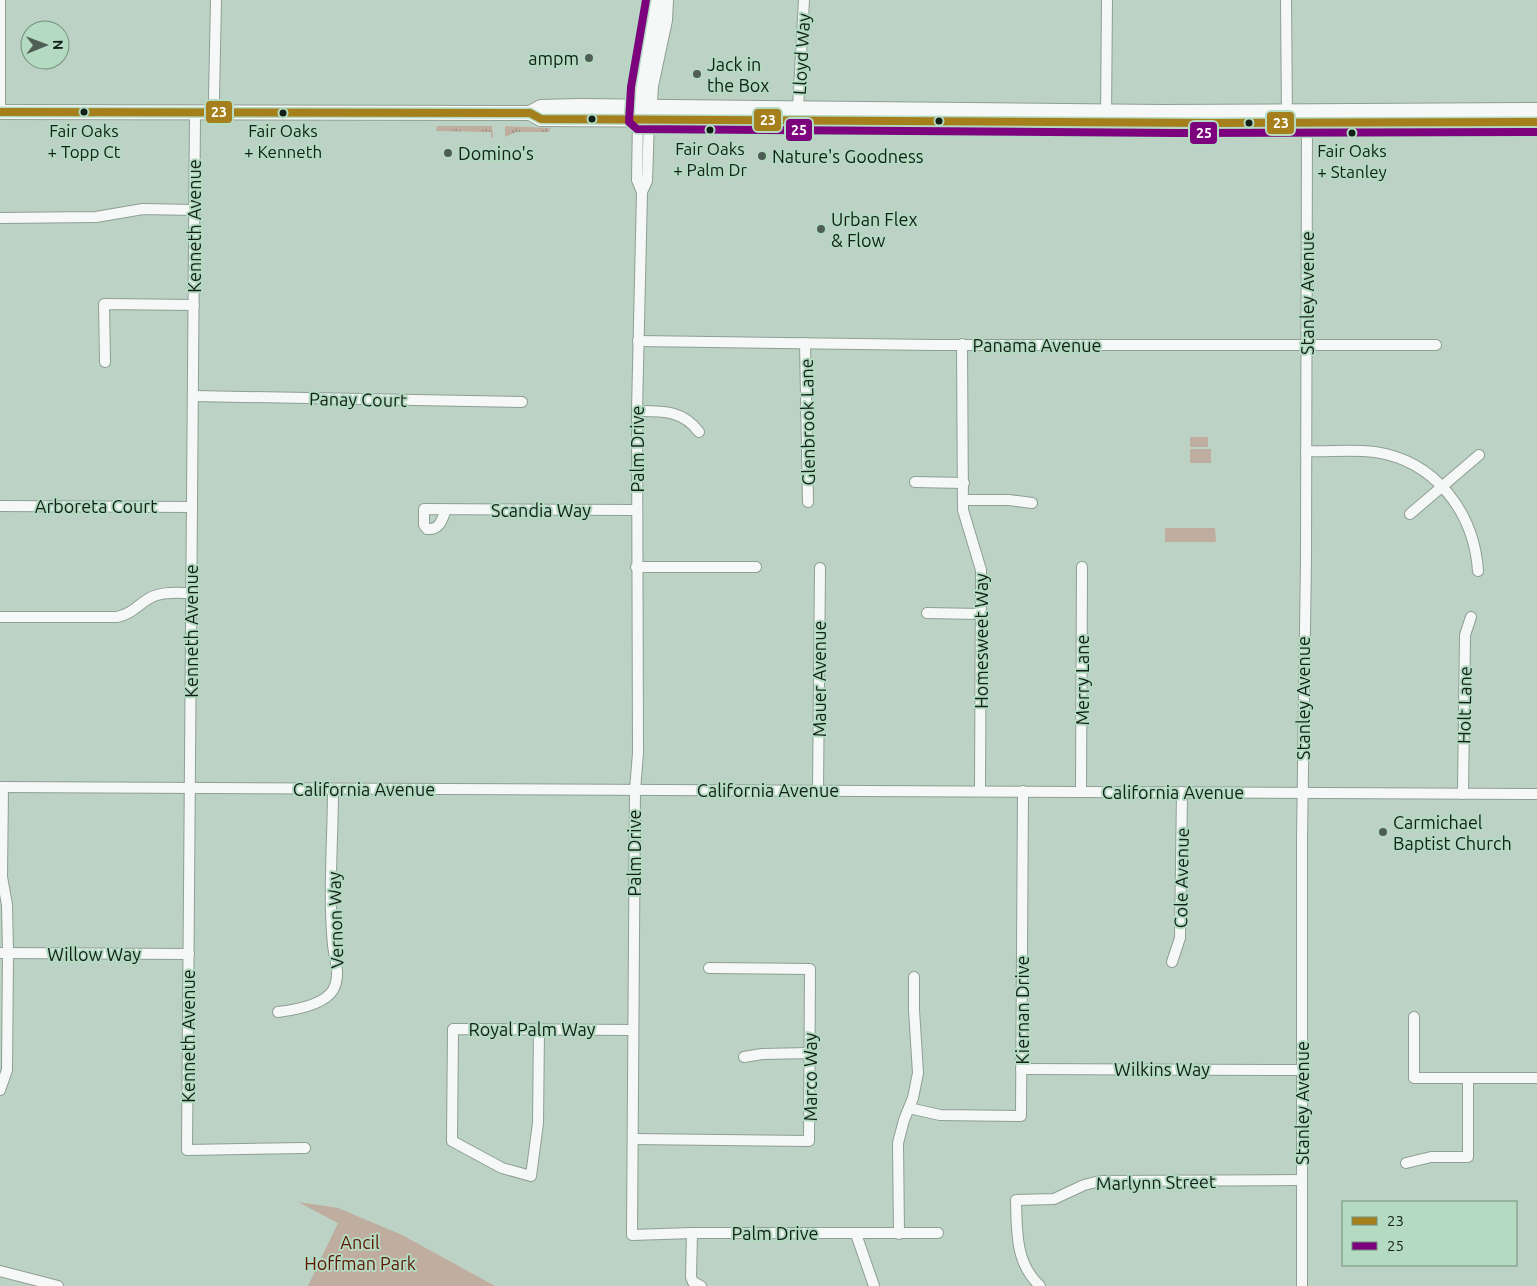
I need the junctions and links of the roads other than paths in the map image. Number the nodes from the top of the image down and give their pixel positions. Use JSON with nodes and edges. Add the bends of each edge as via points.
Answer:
{"nodes":[{"id":1,"x":0,"y":0,"type":"edge"},
{"id":2,"x":216,"y":0,"type":"edge"},
{"id":3,"x":656,"y":0,"type":"edge"},
{"id":4,"x":666,"y":0,"type":"edge"},
{"id":5,"x":804,"y":0,"type":"edge"},
{"id":6,"x":1107,"y":0,"type":"edge"},
{"id":7,"x":1286,"y":0,"type":"edge"},
{"id":8,"x":798,"y":108,"type":"junction"},
{"id":9,"x":875,"y":110,"type":"junction"},
{"id":10,"x":1537,"y":110,"type":"edge"},
{"id":11,"x":0,"y":112,"type":"edge"},
{"id":12,"x":195,"y":113,"type":"junction"},
{"id":13,"x":217,"y":113,"type":"junction"},
{"id":14,"x":644,"y":113,"type":"junction"},
{"id":15,"x":1537,"y":116,"type":"edge"},
{"id":16,"x":1106,"y":117,"type":"junction"},
{"id":17,"x":1287,"y":117,"type":"junction"},
{"id":18,"x":1307,"y":117,"type":"junction"},
{"id":19,"x":785,"y":120,"type":"junction"},
{"id":20,"x":1464,"y":122,"type":"junction"},
{"id":21,"x":1537,"y":122,"type":"edge"},
{"id":22,"x":194,"y":210,"type":"junction"},
{"id":23,"x":0,"y":218,"type":"edge"},
{"id":24,"x":194,"y":305,"type":"junction"},
{"id":25,"x":638,"y":341,"type":"junction"},
{"id":26,"x":805,"y":343,"type":"junction"},
{"id":27,"x":962,"y":344,"type":"junction"},
{"id":28,"x":1436,"y":345,"type":"dead end"},
{"id":29,"x":1307,"y":346,"type":"junction"},
{"id":30,"x":105,"y":362,"type":"dead end"},
{"id":31,"x":193,"y":396,"type":"junction"},
{"id":32,"x":522,"y":402,"type":"dead end"},
{"id":33,"x":637,"y":411,"type":"junction"},
{"id":34,"x":699,"y":432,"type":"dead end"},
{"id":35,"x":1306,"y":451,"type":"junction"},
{"id":36,"x":1479,"y":455,"type":"dead end"},
{"id":37,"x":915,"y":482,"type":"dead end"},
{"id":38,"x":964,"y":483,"type":"junction"},
{"id":39,"x":1442,"y":486,"type":"junction"},
{"id":40,"x":963,"y":500,"type":"junction"},
{"id":41,"x":808,"y":502,"type":"dead end"},
{"id":42,"x":1032,"y":503,"type":"dead end"},
{"id":43,"x":0,"y":506,"type":"edge"},
{"id":44,"x":192,"y":507,"type":"junction"},
{"id":45,"x":446,"y":509,"type":"dead end"},
{"id":46,"x":636,"y":510,"type":"junction"},
{"id":47,"x":1410,"y":514,"type":"dead end"},
{"id":48,"x":636,"y":567,"type":"junction"},
{"id":49,"x":756,"y":568,"type":"dead end"},
{"id":50,"x":820,"y":568,"type":"dead end"},
{"id":51,"x":1082,"y":568,"type":"dead end"},
{"id":52,"x":1478,"y":571,"type":"dead end"},
{"id":53,"x":192,"y":593,"type":"junction"},
{"id":54,"x":927,"y":613,"type":"dead end"},
{"id":55,"x":981,"y":614,"type":"junction"},
{"id":56,"x":0,"y":617,"type":"edge"},
{"id":57,"x":1471,"y":617,"type":"dead end"},
{"id":58,"x":1,"y":787,"type":"edge"},
{"id":59,"x":190,"y":788,"type":"junction"},
{"id":60,"x":333,"y":788,"type":"junction"},
{"id":61,"x":635,"y":790,"type":"junction"},
{"id":62,"x":818,"y":791,"type":"junction"},
{"id":63,"x":980,"y":791,"type":"junction"},
{"id":64,"x":1024,"y":791,"type":"junction"},
{"id":65,"x":1081,"y":792,"type":"junction"},
{"id":66,"x":1182,"y":792,"type":"junction"},
{"id":67,"x":1302,"y":792,"type":"junction"},
{"id":68,"x":1462,"y":794,"type":"junction"},
{"id":69,"x":1537,"y":794,"type":"edge"},
{"id":70,"x":4,"y":953,"type":"edge"},
{"id":71,"x":189,"y":954,"type":"junction"},
{"id":72,"x":1172,"y":962,"type":"dead end"},
{"id":73,"x":709,"y":968,"type":"dead end"},
{"id":74,"x":914,"y":976,"type":"dead end"},
{"id":75,"x":278,"y":1012,"type":"dead end"},
{"id":76,"x":1414,"y":1017,"type":"dead end"},
{"id":77,"x":539,"y":1030,"type":"junction"},
{"id":78,"x":633,"y":1030,"type":"junction"},
{"id":79,"x":810,"y":1053,"type":"junction"},
{"id":80,"x":744,"y":1057,"type":"dead end"},
{"id":81,"x":1021,"y":1069,"type":"junction"},
{"id":82,"x":1302,"y":1070,"type":"junction"},
{"id":83,"x":1468,"y":1078,"type":"junction"},
{"id":84,"x":1537,"y":1078,"type":"edge"},
{"id":85,"x":0,"y":1090,"type":"edge"},
{"id":86,"x":909,"y":1108,"type":"junction"},
{"id":87,"x":633,"y":1139,"type":"junction"},
{"id":88,"x":305,"y":1148,"type":"dead end"},
{"id":89,"x":1406,"y":1163,"type":"dead end"},
{"id":90,"x":1301,"y":1180,"type":"junction"},
{"id":91,"x":692,"y":1233,"type":"junction"},
{"id":92,"x":938,"y":1233,"type":"dead end"},
{"id":93,"x":856,"y":1234,"type":"junction"},
{"id":94,"x":899,"y":1234,"type":"junction"},
{"id":95,"x":0,"y":1271,"type":"edge"},
{"id":96,"x":58,"y":1286,"type":"edge"},
{"id":97,"x":701,"y":1286,"type":"edge"},
{"id":98,"x":874,"y":1286,"type":"edge"},
{"id":99,"x":1040,"y":1286,"type":"edge"},
{"id":100,"x":1302,"y":1286,"type":"edge"}],
"edges":[{"from":1,"to":11,"type":"street"},
{"from":2,"to":13,"type":"street","via":[[214,98]]},
{"from":3,"to":14,"type":"main road","via":[[654,29],[639,91]]},
{"from":4,"to":14,"type":"main road","via":[[665,20]]},
{"from":5,"to":8,"type":"street","name":"Lloyd Way"},
{"from":6,"to":16,"type":"street"},
{"from":7,"to":17,"type":"street"},
{"from":8,"to":9,"type":"main road"},
{"from":8,"to":14,"type":"main road"},
{"from":9,"to":16,"type":"main road"},
{"from":9,"to":19,"type":"main road","via":[[867,114],[792,116]]},
{"from":10,"to":18,"type":"main road"},
{"from":11,"to":12,"type":"main road"},
{"from":12,"to":13,"type":"main road"},
{"from":12,"to":22,"type":"street","name":"Kenneth Avenue"},
{"from":13,"to":14,"type":"main road","via":[[530,113],[541,107]]},
{"from":14,"to":19,"type":"main road"},
{"from":14,"to":25,"type":"street","name":"Palm Drive","via":[[647,181],[642,192]]},
{"from":15,"to":20,"type":"main road","via":[[1471,116]]},
{"from":16,"to":17,"type":"main road"},
{"from":16,"to":19,"type":"main road"},
{"from":17,"to":18,"type":"main road"},
{"from":18,"to":20,"type":"main road"},
{"from":18,"to":29,"type":"street","name":"Stanley Avenue"},
{"from":20,"to":21,"type":"main road"},
{"from":22,"to":23,"type":"street","via":[[143,209],[96,217]]},
{"from":22,"to":24,"type":"street","name":"Kenneth Avenue"},
{"from":24,"to":30,"type":"street","via":[[104,304]]},
{"from":24,"to":31,"type":"street","name":"Kenneth Avenue"},
{"from":25,"to":26,"type":"street","name":"Panama Avenue"},
{"from":25,"to":33,"type":"street","name":"Palm Drive"},
{"from":26,"to":27,"type":"street","name":"Panama Avenue"},
{"from":26,"to":41,"type":"street","name":"Glenbrook Lane"},
{"from":27,"to":29,"type":"street","name":"Panama Avenue"},
{"from":27,"to":38,"type":"street","name":"Homesweet Way"},
{"from":28,"to":29,"type":"street","name":"Panama Avenue"},
{"from":29,"to":35,"type":"street","name":"Stanley Avenue"},
{"from":31,"to":32,"type":"street","name":"Panay Court"},
{"from":31,"to":44,"type":"street","name":"Kenneth Avenue"},
{"from":33,"to":34,"type":"street","via":[[676,413],[690,421]]},
{"from":33,"to":46,"type":"street","name":"Palm Drive"},
{"from":35,"to":39,"type":"street","via":[[1362,451],[1388,455],[1422,470]]},
{"from":35,"to":67,"type":"street","name":"Stanley Avenue"},
{"from":36,"to":39,"type":"street"},
{"from":37,"to":38,"type":"street"},
{"from":38,"to":40,"type":"street","name":"Homesweet Way"},
{"from":39,"to":47,"type":"street"},
{"from":39,"to":52,"type":"street","via":[[1467,522],[1475,546]]},
{"from":40,"to":42,"type":"street"},
{"from":40,"to":55,"type":"street","name":"Homesweet Way","via":[[965,520],[981,565]]},
{"from":43,"to":44,"type":"street","name":"Arboreta Court"},
{"from":44,"to":53,"type":"street","name":"Kenneth Avenue"},
{"from":45,"to":46,"type":"street","name":"Scandia Way"},
{"from":46,"to":48,"type":"street","name":"Palm Drive"},
{"from":48,"to":49,"type":"street"},
{"from":48,"to":61,"type":"street","name":"Palm Drive","via":[[638,752]]},
{"from":50,"to":62,"type":"street","name":"Mauer Avenue"},
{"from":51,"to":65,"type":"street","name":"Merry Lane"},
{"from":53,"to":56,"type":"street","via":[[154,596],[131,612],[117,617]]},
{"from":53,"to":59,"type":"street","name":"Kenneth Avenue"},
{"from":54,"to":55,"type":"street"},
{"from":55,"to":63,"type":"street","name":"Homesweet Way"},
{"from":57,"to":68,"type":"street","name":"Holt Lane","via":[[1465,635]]},
{"from":58,"to":59,"type":"street","name":"California Avenue"},
{"from":58,"to":70,"type":"street","via":[[2,877],[7,905]]},
{"from":59,"to":60,"type":"street","name":"California Avenue"},
{"from":59,"to":71,"type":"street","name":"Kenneth Avenue"},
{"from":60,"to":61,"type":"street","name":"California Avenue"},
{"from":60,"to":75,"type":"street","name":"Vernon Way","via":[[332,934],[337,979],[331,993],[321,1000]]},
{"from":61,"to":62,"type":"street","name":"California Avenue"},
{"from":61,"to":78,"type":"street","name":"Palm Drive"},
{"from":62,"to":63,"type":"street","name":"California Avenue"},
{"from":63,"to":64,"type":"street","name":"California Avenue"},
{"from":64,"to":65,"type":"street","name":"California Avenue"},
{"from":64,"to":81,"type":"street","name":"Kiernan Drive"},
{"from":65,"to":66,"type":"street","name":"California Avenue"},
{"from":66,"to":67,"type":"street","name":"California Avenue"},
{"from":66,"to":72,"type":"street","name":"Cole Avenue","via":[[1180,938]]},
{"from":67,"to":68,"type":"street","name":"California Avenue"},
{"from":67,"to":82,"type":"street","name":"Stanley Avenue"},
{"from":68,"to":69,"type":"street","name":"California Avenue"},
{"from":70,"to":71,"type":"street","name":"Willow Way"},
{"from":70,"to":85,"type":"street","via":[[7,1070]]},
{"from":71,"to":88,"type":"street","name":"Kenneth Avenue","via":[[187,1150]]},
{"from":73,"to":79,"type":"street","name":"Marco Way","via":[[810,968]]},
{"from":74,"to":86,"type":"street","via":[[919,1066]]},
{"from":76,"to":83,"type":"street","via":[[1414,1078]]},
{"from":77,"to":77,"type":"street","name":"Royal Palm Way","via":[[538,1123],[531,1176],[502,1168],[452,1142],[453,1029]]},
{"from":77,"to":78,"type":"street","name":"Royal Palm Way"},
{"from":78,"to":87,"type":"street","name":"Palm Drive"},
{"from":79,"to":80,"type":"street"},
{"from":79,"to":87,"type":"street","name":"Marco Way","via":[[809,1141]]},
{"from":81,"to":82,"type":"street","name":"Wilkins Way"},
{"from":81,"to":86,"type":"street","name":"Kiernan Drive","via":[[1021,1116],[940,1115]]},
{"from":82,"to":90,"type":"street","name":"Stanley Avenue"},
{"from":83,"to":84,"type":"street"},
{"from":83,"to":89,"type":"street","via":[[1468,1157],[1432,1157]]},
{"from":86,"to":94,"type":"street","via":[[898,1143]]},
{"from":87,"to":91,"type":"street","name":"Palm Drive","via":[[632,1235]]},
{"from":90,"to":99,"type":"street","name":"Marlynn Street","via":[[1100,1182],[1054,1198],[1016,1200],[1020,1254],[1026,1270]]},
{"from":90,"to":100,"type":"street","name":"Stanley Avenue"},
{"from":91,"to":93,"type":"street","name":"Palm Drive"},
{"from":91,"to":97,"type":"street","via":[[691,1278]]},
{"from":92,"to":94,"type":"street","name":"Palm Drive"},
{"from":93,"to":94,"type":"street","name":"Palm Drive"},
{"from":93,"to":98,"type":"street"},
{"from":95,"to":96,"type":"street"}]}
